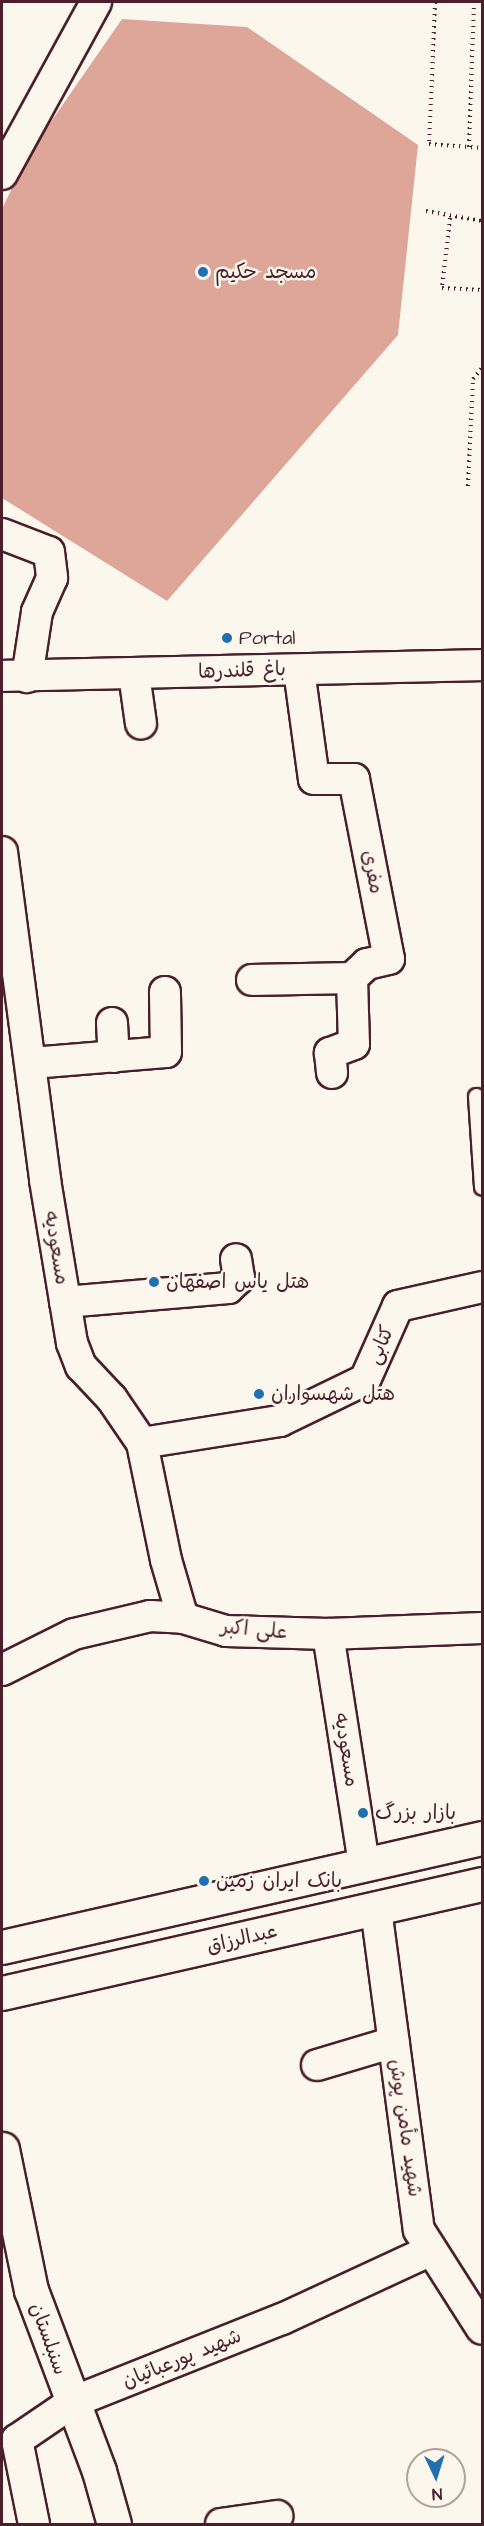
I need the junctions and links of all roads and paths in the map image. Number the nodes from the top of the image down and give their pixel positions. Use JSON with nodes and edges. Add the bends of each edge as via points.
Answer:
{"nodes":[{"id":1,"x":96,"y":2,"type":"edge"},
{"id":2,"x":435,"y":2,"type":"edge"},
{"id":3,"x":474,"y":2,"type":"edge"},
{"id":4,"x":470,"y":147,"type":"junction"},
{"id":5,"x":483,"y":148,"type":"edge"},
{"id":6,"x":2,"y":174,"type":"edge"},
{"id":7,"x":426,"y":211,"type":"dead end"},
{"id":8,"x":450,"y":218,"type":"junction"},
{"id":9,"x":483,"y":221,"type":"edge"},
{"id":10,"x":483,"y":290,"type":"edge"},
{"id":11,"x":483,"y":368,"type":"edge"},
{"id":12,"x":468,"y":486,"type":"dead end"},
{"id":13,"x":2,"y":534,"type":"edge"},
{"id":14,"x":483,"y":665,"type":"edge"},
{"id":15,"x":299,"y":670,"type":"junction"},
{"id":16,"x":134,"y":674,"type":"junction"},
{"id":17,"x":14,"y":677,"type":"edge"},
{"id":18,"x":141,"y":724,"type":"dead end"},
{"id":19,"x":2,"y":852,"type":"edge"},
{"id":20,"x":5,"y":896,"type":"edge"},
{"id":21,"x":352,"y":978,"type":"junction"},
{"id":22,"x":252,"y":980,"type":"dead end"},
{"id":23,"x":165,"y":992,"type":"dead end"},
{"id":24,"x":12,"y":1004,"type":"edge"},
{"id":25,"x":112,"y":1023,"type":"dead end"},
{"id":26,"x":114,"y":1057,"type":"junction"},
{"id":27,"x":32,"y":1064,"type":"junction"},
{"id":28,"x":332,"y":1073,"type":"dead end"},
{"id":29,"x":476,"y":1096,"type":"dead end"},
{"id":30,"x":483,"y":1187,"type":"edge"},
{"id":31,"x":236,"y":1259,"type":"dead end"},
{"id":32,"x":483,"y":1287,"type":"edge"},
{"id":33,"x":64,"y":1302,"type":"junction"},
{"id":34,"x":142,"y":1443,"type":"junction"},
{"id":35,"x":183,"y":1618,"type":"junction"},
{"id":36,"x":483,"y":1628,"type":"edge"},
{"id":37,"x":328,"y":1634,"type":"junction"},
{"id":38,"x":2,"y":1670,"type":"edge"},
{"id":39,"x":483,"y":1838,"type":"edge"},
{"id":40,"x":364,"y":1865,"type":"junction"},
{"id":41,"x":483,"y":1884,"type":"edge"},
{"id":42,"x":375,"y":1909,"type":"junction"},
{"id":43,"x":2,"y":1947,"type":"edge"},
{"id":44,"x":2,"y":1993,"type":"edge"},
{"id":45,"x":394,"y":2042,"type":"junction"},
{"id":46,"x":317,"y":2065,"type":"dead end"},
{"id":47,"x":2,"y":2149,"type":"edge"},
{"id":48,"x":430,"y":2250,"type":"junction"},
{"id":49,"x":483,"y":2329,"type":"edge"},
{"id":50,"x":73,"y":2402,"type":"junction"},
{"id":51,"x":277,"y":2516,"type":"dead end"},
{"id":52,"x":34,"y":2524,"type":"edge"},
{"id":53,"x":114,"y":2524,"type":"edge"},
{"id":54,"x":221,"y":2524,"type":"edge"}],
"edges":[{"from":1,"to":6,"type":"street"},
{"from":2,"to":4,"type":"path","via":[[429,144]]},
{"from":3,"to":4,"type":"path"},
{"from":4,"to":5,"type":"path"},
{"from":7,"to":8,"type":"path"},
{"from":8,"to":9,"type":"path"},
{"from":8,"to":10,"type":"path","via":[[442,288]]},
{"from":11,"to":12,"type":"path","via":[[473,379]]},
{"from":13,"to":17,"type":"street","via":[[49,552],[52,578]]},
{"from":14,"to":15,"type":"street","name":"باغ قلندرها"},
{"from":15,"to":16,"type":"street","name":"باغ قلندرها"},
{"from":15,"to":21,"type":"street","name":"مفری","via":[[314,779],[354,779],[388,959],[367,964]]},
{"from":16,"to":17,"type":"street","name":"باغ قلندرها"},
{"from":16,"to":18,"type":"street"},
{"from":19,"to":20,"type":"street","name":"مسعودیه"},
{"from":20,"to":24,"type":"street","name":"مسعودیه"},
{"from":21,"to":22,"type":"street"},
{"from":21,"to":28,"type":"street","via":[[354,1044],[330,1053]]},
{"from":23,"to":26,"type":"street","via":[[166,1052]]},
{"from":24,"to":27,"type":"street","name":"مسعودیه"},
{"from":25,"to":26,"type":"street"},
{"from":26,"to":27,"type":"street"},
{"from":27,"to":33,"type":"street","name":"مسعودیه"},
{"from":29,"to":30,"type":"lane"},
{"from":31,"to":33,"type":"street","via":[[239,1278],[228,1288]]},
{"from":32,"to":34,"type":"street","name":"کتابی","via":[[398,1306],[365,1380],[280,1421]]},
{"from":33,"to":34,"type":"street","name":"مسعودیه","via":[[81,1366],[112,1399]]},
{"from":34,"to":35,"type":"street","name":"مسعودیه","via":[[166,1560]]},
{"from":35,"to":37,"type":"street","name":"علی اکبر","via":[[226,1631]]},
{"from":35,"to":38,"type":"street","name":"علی اکبر","via":[[150,1616],[74,1634]]},
{"from":36,"to":37,"type":"street","name":"علی اکبر"},
{"from":37,"to":40,"type":"street","name":"مسعودیه"},
{"from":39,"to":40,"type":"main road"},
{"from":40,"to":43,"type":"main road"},
{"from":41,"to":42,"type":"main road","name":"عبدالرزاق"},
{"from":42,"to":44,"type":"main road","name":"عبدالرزاق"},
{"from":42,"to":45,"type":"street","name":"شهید مأمن پوش"},
{"from":45,"to":46,"type":"street"},
{"from":45,"to":48,"type":"street","name":"شهید مأمن پوش","via":[[419,2230]]},
{"from":47,"to":50,"type":"main road","name":"سنبلستان","via":[[30,2290]]},
{"from":48,"to":49,"type":"street","name":"شهید مأمن پوش"},
{"from":48,"to":50,"type":"street","name":"شهید پورعبائیان","via":[[282,2319]]},
{"from":50,"to":52,"type":"street","name":"شهید پورعبائیان","via":[[17,2440]]},
{"from":50,"to":53,"type":"main road","name":"سنبلستان"},
{"from":51,"to":54,"type":"street"}]}
